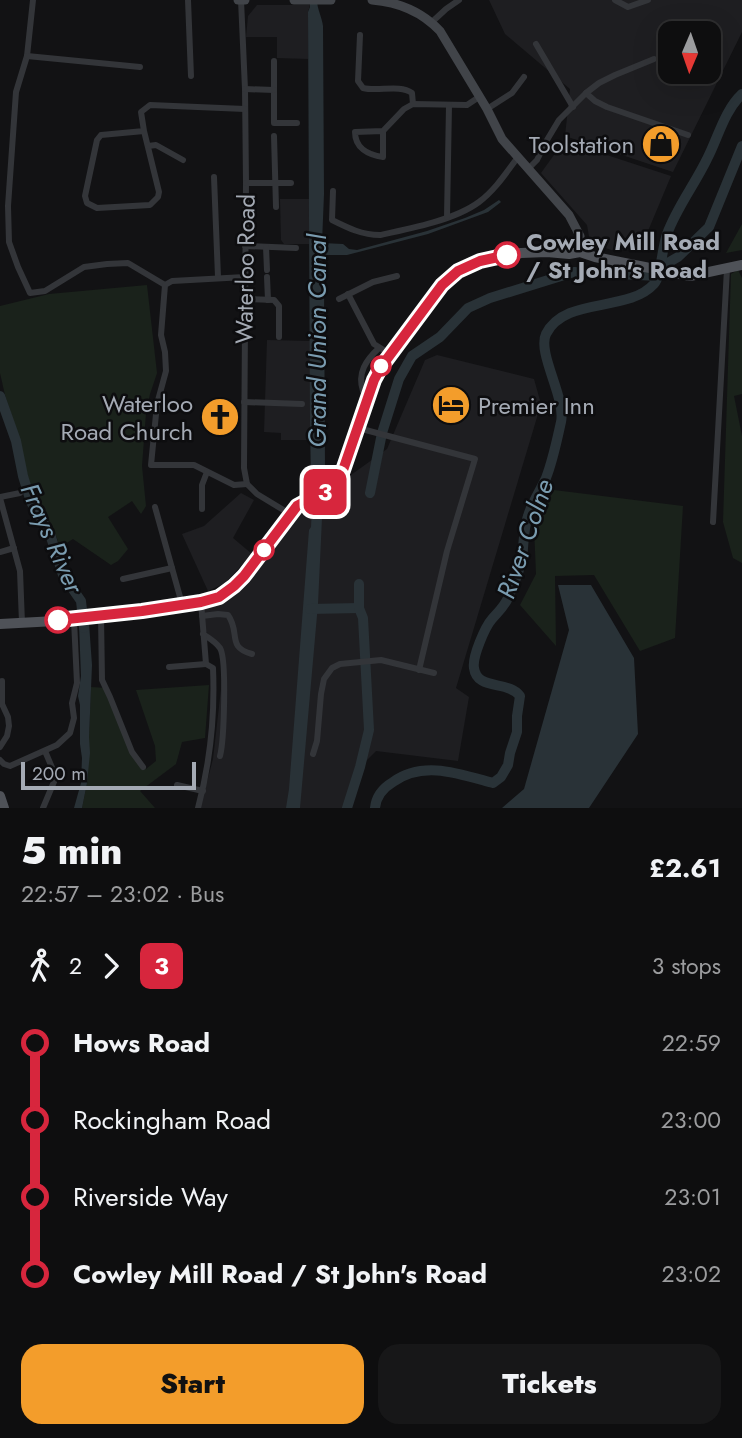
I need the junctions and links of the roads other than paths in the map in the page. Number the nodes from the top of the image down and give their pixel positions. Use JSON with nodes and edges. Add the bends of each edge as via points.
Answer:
{"nodes":[{"id":1,"x":33,"y":0,"type":"edge"},
{"id":2,"x":188,"y":0,"type":"edge"},
{"id":3,"x":242,"y":0,"type":"edge"},
{"id":4,"x":294,"y":0,"type":"edge"},
{"id":5,"x":331,"y":0,"type":"edge"},
{"id":6,"x":372,"y":0,"type":"edge"},
{"id":7,"x":459,"y":0,"type":"edge"},
{"id":8,"x":614,"y":0,"type":"edge"},
{"id":9,"x":648,"y":0,"type":"edge"},
{"id":10,"x":308,"y":1,"type":"edge"},
{"id":11,"x":322,"y":1,"type":"edge"},
{"id":12,"x":432,"y":22,"type":"junction"},
{"id":13,"x":360,"y":35,"type":"dead end"},
{"id":14,"x":536,"y":44,"type":"dead end"},
{"id":15,"x":27,"y":56,"type":"junction"},
{"id":16,"x":654,"y":59,"type":"dead end"},
{"id":17,"x":274,"y":61,"type":"dead end"},
{"id":18,"x":140,"y":67,"type":"dead end"},
{"id":19,"x":191,"y":76,"type":"dead end"},
{"id":20,"x":524,"y":77,"type":"dead end"},
{"id":21,"x":245,"y":89,"type":"junction"},
{"id":22,"x":274,"y":90,"type":"junction"},
{"id":23,"x":586,"y":93,"type":"junction"},
{"id":24,"x":479,"y":97,"type":"junction"},
{"id":25,"x":413,"y":104,"type":"junction"},
{"id":26,"x":449,"y":105,"type":"junction"},
{"id":27,"x":573,"y":107,"type":"junction"},
{"id":28,"x":245,"y":108,"type":"junction"},
{"id":29,"x":487,"y":110,"type":"junction"},
{"id":30,"x":298,"y":123,"type":"dead end"},
{"id":31,"x":144,"y":131,"type":"junction"},
{"id":32,"x":383,"y":131,"type":"junction"},
{"id":33,"x":688,"y":135,"type":"dead end"},
{"id":34,"x":274,"y":136,"type":"dead end"},
{"id":35,"x":148,"y":146,"type":"junction"},
{"id":36,"x":518,"y":157,"type":"junction"},
{"id":37,"x":183,"y":160,"type":"dead end"},
{"id":38,"x":529,"y":168,"type":"junction"},
{"id":39,"x":214,"y":177,"type":"dead end"},
{"id":40,"x":246,"y":183,"type":"junction"},
{"id":41,"x":275,"y":183,"type":"junction"},
{"id":42,"x":291,"y":183,"type":"dead end"},
{"id":43,"x":333,"y":191,"type":"dead end"},
{"id":44,"x":276,"y":207,"type":"dead end"},
{"id":45,"x":447,"y":217,"type":"junction"},
{"id":46,"x":245,"y":246,"type":"junction"},
{"id":47,"x":266,"y":247,"type":"junction"},
{"id":48,"x":296,"y":248,"type":"dead end"},
{"id":49,"x":580,"y":252,"type":"junction"},
{"id":50,"x":742,"y":265,"type":"edge"},
{"id":51,"x":727,"y":269,"type":"junction"},
{"id":52,"x":245,"y":276,"type":"junction"},
{"id":53,"x":397,"y":276,"type":"dead end"},
{"id":54,"x":218,"y":277,"type":"junction"},
{"id":55,"x":165,"y":285,"type":"junction"},
{"id":56,"x":348,"y":294,"type":"junction"},
{"id":57,"x":245,"y":299,"type":"junction"},
{"id":58,"x":339,"y":299,"type":"dead end"},
{"id":59,"x":268,"y":300,"type":"junction"},
{"id":60,"x":279,"y":337,"type":"dead end"},
{"id":61,"x":379,"y":348,"type":"junction"},
{"id":62,"x":390,"y":354,"type":"junction"},
{"id":63,"x":369,"y":395,"type":"junction"},
{"id":64,"x":244,"y":402,"type":"junction"},
{"id":65,"x":302,"y":404,"type":"dead end"},
{"id":66,"x":358,"y":428,"type":"junction"},
{"id":67,"x":207,"y":471,"type":"junction"},
{"id":68,"x":247,"y":484,"type":"junction"},
{"id":69,"x":20,"y":494,"type":"dead end"},
{"id":70,"x":0,"y":497,"type":"edge"},
{"id":71,"x":155,"y":507,"type":"dead end"},
{"id":72,"x":202,"y":509,"type":"dead end"},
{"id":73,"x":290,"y":514,"type":"junction"},
{"id":74,"x":713,"y":522,"type":"dead end"},
{"id":75,"x":14,"y":548,"type":"junction"},
{"id":76,"x":0,"y":552,"type":"edge"},
{"id":77,"x":172,"y":568,"type":"junction"},
{"id":78,"x":123,"y":579,"type":"dead end"},
{"id":79,"x":201,"y":602,"type":"junction"},
{"id":80,"x":182,"y":604,"type":"junction"},
{"id":81,"x":97,"y":616,"type":"junction"},
{"id":82,"x":202,"y":616,"type":"junction"},
{"id":83,"x":76,"y":619,"type":"junction"},
{"id":84,"x":22,"y":623,"type":"junction"},
{"id":85,"x":0,"y":624,"type":"edge"},
{"id":86,"x":203,"y":634,"type":"junction"},
{"id":87,"x":252,"y":654,"type":"dead end"},
{"id":88,"x":206,"y":664,"type":"junction"},
{"id":89,"x":169,"y":667,"type":"dead end"},
{"id":90,"x":419,"y":670,"type":"junction"},
{"id":91,"x":434,"y":673,"type":"dead end"},
{"id":92,"x":2,"y":681,"type":"dead end"},
{"id":93,"x":3,"y":711,"type":"edge"},
{"id":94,"x":0,"y":747,"type":"edge"},
{"id":95,"x":45,"y":751,"type":"junction"},
{"id":96,"x":313,"y":754,"type":"dead end"},
{"id":97,"x":220,"y":756,"type":"dead end"},
{"id":98,"x":0,"y":760,"type":"edge"},
{"id":99,"x":143,"y":766,"type":"dead end"},
{"id":100,"x":177,"y":785,"type":"dead end"},
{"id":101,"x":203,"y":791,"type":"junction"},
{"id":102,"x":0,"y":796,"type":"edge"},
{"id":103,"x":4,"y":808,"type":"edge"},
{"id":104,"x":43,"y":808,"type":"edge"},
{"id":105,"x":198,"y":808,"type":"edge"}],
"edges":[{"from":1,"to":15,"type":"street"},
{"from":2,"to":19,"type":"street"},
{"from":3,"to":21,"type":"street","name":"Waterloo Road"},
{"from":4,"to":10,"type":"street"},
{"from":5,"to":11,"type":"street"},
{"from":6,"to":12,"type":"street","via":[[395,4]]},
{"from":7,"to":12,"type":"street"},
{"from":8,"to":9,"type":"street","via":[[628,8]]},
{"from":10,"to":11,"type":"street"},
{"from":12,"to":24,"type":"street"},
{"from":13,"to":25,"type":"street","via":[[358,81],[363,88],[406,89],[412,93]]},
{"from":14,"to":27,"type":"street"},
{"from":15,"to":18,"type":"street"},
{"from":15,"to":55,"type":"street","via":[[16,92],[8,206],[9,242],[28,290],[45,291],[84,267],[128,263]]},
{"from":16,"to":23,"type":"street"},
{"from":17,"to":22,"type":"street"},
{"from":20,"to":29,"type":"street","via":[[512,93]]},
{"from":21,"to":22,"type":"street"},
{"from":21,"to":28,"type":"street","name":"Waterloo Road"},
{"from":22,"to":30,"type":"street","via":[[274,123]]},
{"from":23,"to":27,"type":"street"},
{"from":23,"to":33,"type":"street","via":[[607,107]]},
{"from":24,"to":26,"type":"street","via":[[467,105]]},
{"from":24,"to":29,"type":"street"},
{"from":25,"to":26,"type":"street"},
{"from":25,"to":32,"type":"street"},
{"from":26,"to":45,"type":"street"},
{"from":27,"to":38,"type":"street","via":[[559,120]]},
{"from":28,"to":31,"type":"street","via":[[150,105],[141,112]]},
{"from":28,"to":40,"type":"street","name":"Waterloo Road"},
{"from":29,"to":36,"type":"street"},
{"from":31,"to":35,"type":"street"},
{"from":31,"to":35,"type":"street","via":[[101,135],[97,140],[87,203],[97,208],[150,205],[159,192]]},
{"from":32,"to":32,"type":"street","via":[[383,157],[361,149],[355,140],[355,132]]},
{"from":34,"to":41,"type":"street"},
{"from":35,"to":37,"type":"street","via":[[156,145]]},
{"from":36,"to":38,"type":"street"},
{"from":36,"to":45,"type":"street","via":[[481,201]]},
{"from":38,"to":49,"type":"street","via":[[569,215],[580,236]]},
{"from":39,"to":54,"type":"street"},
{"from":40,"to":41,"type":"street"},
{"from":40,"to":46,"type":"street","name":"Waterloo Road"},
{"from":41,"to":42,"type":"street"},
{"from":41,"to":44,"type":"street"},
{"from":43,"to":45,"type":"street","via":[[332,220],[369,235]]},
{"from":46,"to":47,"type":"street"},
{"from":46,"to":52,"type":"street","name":"Waterloo Road"},
{"from":47,"to":48,"type":"street"},
{"from":47,"to":59,"type":"street"},
{"from":49,"to":51,"type":"main road","via":[[690,276]]},
{"from":49,"to":62,"type":"main road","via":[[499,257],[458,271],[442,285]]},
{"from":50,"to":51,"type":"main road"},
{"from":51,"to":74,"type":"street"},
{"from":52,"to":54,"type":"street"},
{"from":52,"to":57,"type":"street","name":"Waterloo Road"},
{"from":53,"to":56,"type":"street"},
{"from":54,"to":55,"type":"street"},
{"from":55,"to":67,"type":"street","via":[[161,335],[166,371],[157,404],[151,465],[194,465]]},
{"from":56,"to":58,"type":"street"},
{"from":56,"to":61,"type":"street"},
{"from":57,"to":59,"type":"street"},
{"from":57,"to":64,"type":"street","name":"Waterloo Road"},
{"from":59,"to":60,"type":"street","via":[[278,306]]},
{"from":61,"to":62,"type":"street"},
{"from":61,"to":63,"type":"street","via":[[362,371],[361,385]]},
{"from":62,"to":63,"type":"main road"},
{"from":63,"to":66,"type":"main road"},
{"from":64,"to":65,"type":"street"},
{"from":64,"to":68,"type":"street","name":"Waterloo Road"},
{"from":66,"to":73,"type":"main road","via":[[336,485]]},
{"from":66,"to":90,"type":"street","via":[[475,459]]},
{"from":67,"to":68,"type":"street","via":[[234,485]]},
{"from":67,"to":72,"type":"street"},
{"from":68,"to":73,"type":"street"},
{"from":69,"to":70,"type":"street"},
{"from":70,"to":75,"type":"street"},
{"from":71,"to":77,"type":"street"},
{"from":73,"to":79,"type":"main road","via":[[234,586]]},
{"from":75,"to":76,"type":"street"},
{"from":75,"to":84,"type":"street"},
{"from":77,"to":78,"type":"street"},
{"from":77,"to":80,"type":"street"},
{"from":79,"to":80,"type":"main road"},
{"from":79,"to":82,"type":"street"},
{"from":80,"to":81,"type":"main road"},
{"from":81,"to":83,"type":"main road"},
{"from":81,"to":99,"type":"street","via":[[102,680],[132,752]]},
{"from":82,"to":86,"type":"street"},
{"from":82,"to":87,"type":"street","via":[[228,615],[237,645]]},
{"from":83,"to":84,"type":"main road"},
{"from":83,"to":95,"type":"street","via":[[78,683],[72,728],[68,737]]},
{"from":84,"to":85,"type":"main road"},
{"from":86,"to":88,"type":"street"},
{"from":86,"to":97,"type":"street","via":[[217,644],[223,661]]},
{"from":88,"to":89,"type":"street"},
{"from":88,"to":101,"type":"street","via":[[213,668],[213,697]]},
{"from":90,"to":91,"type":"street"},
{"from":90,"to":96,"type":"street","via":[[381,660],[332,668],[324,679]]},
{"from":92,"to":93,"type":"street"},
{"from":93,"to":94,"type":"street","via":[[9,723]]},
{"from":95,"to":98,"type":"street","via":[[10,766]]},
{"from":95,"to":104,"type":"street","via":[[56,777]]},
{"from":100,"to":101,"type":"street"},
{"from":101,"to":105,"type":"street"},
{"from":102,"to":103,"type":"main road"}]}
